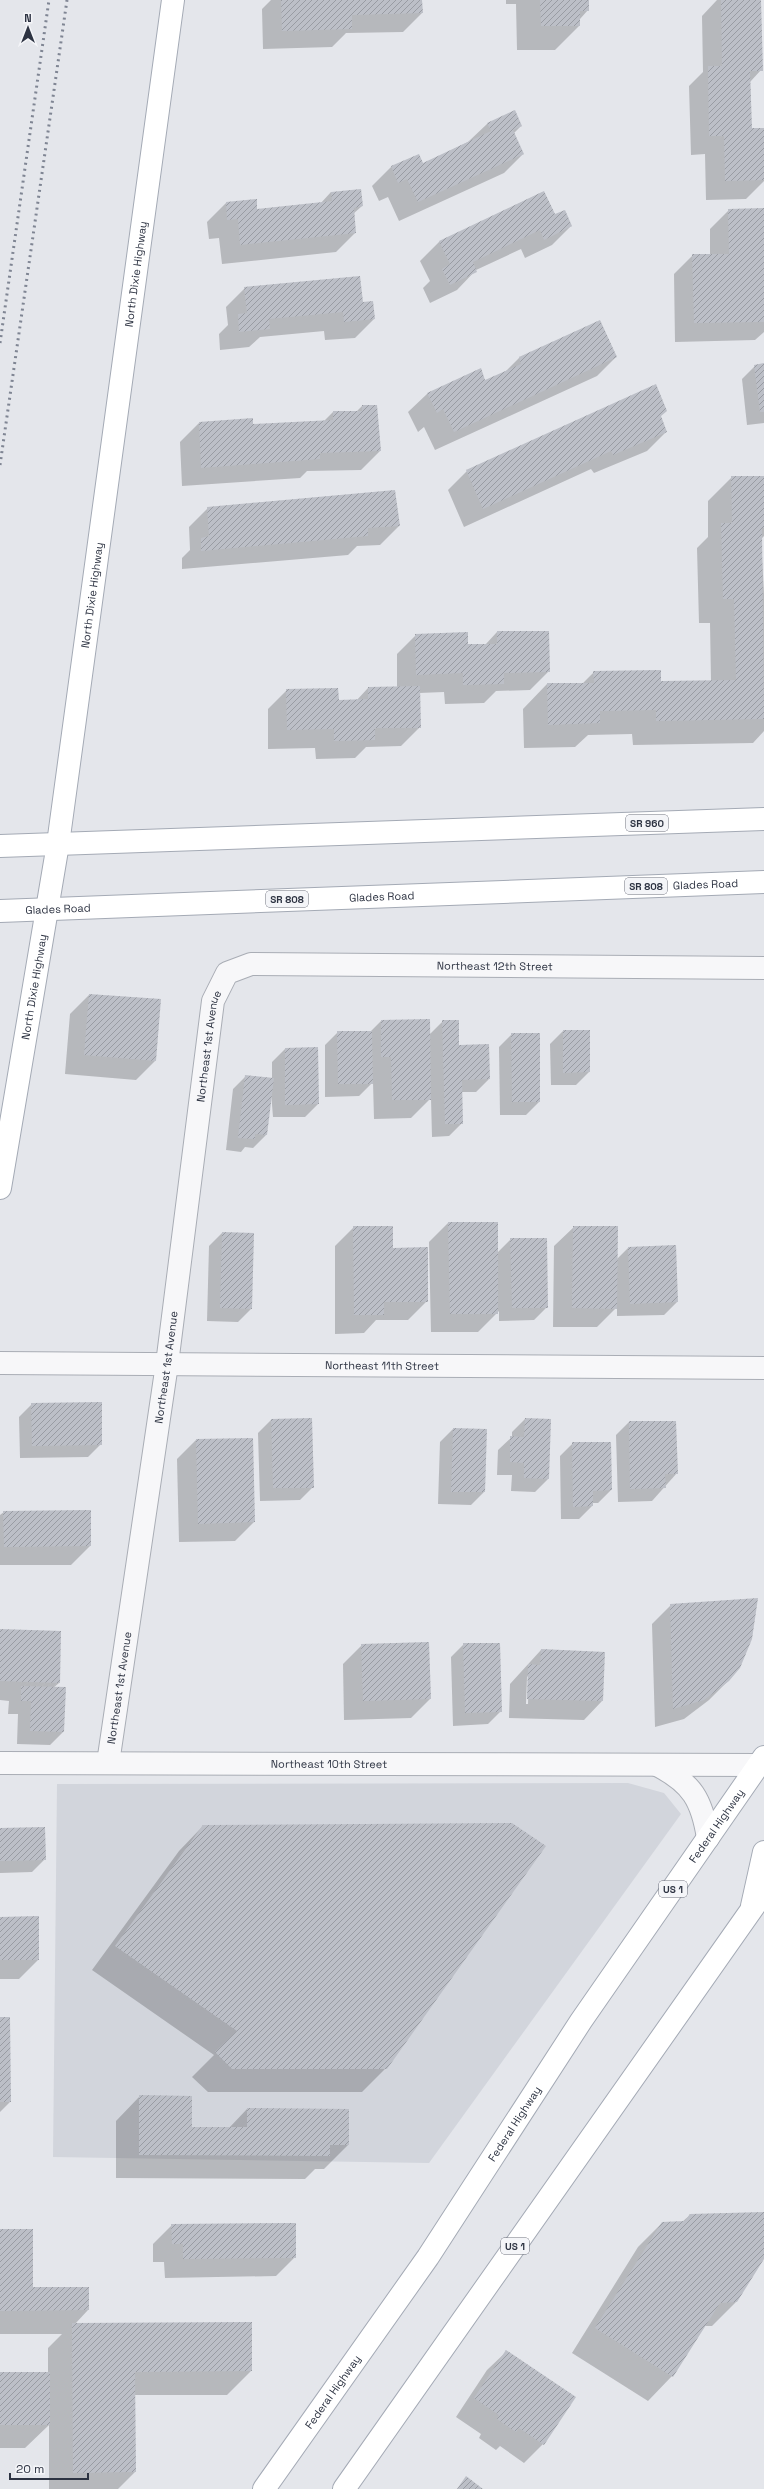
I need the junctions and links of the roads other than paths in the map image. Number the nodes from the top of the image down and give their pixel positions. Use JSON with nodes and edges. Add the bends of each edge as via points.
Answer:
{"nodes":[{"id":1,"x":173,"y":0,"type":"edge"},
{"id":2,"x":764,"y":819,"type":"edge"},
{"id":3,"x":58,"y":844,"type":"junction"},
{"id":4,"x":0,"y":846,"type":"edge"},
{"id":5,"x":764,"y":882,"type":"edge"},
{"id":6,"x":46,"y":909,"type":"junction"},
{"id":7,"x":0,"y":910,"type":"edge"},
{"id":8,"x":764,"y":968,"type":"edge"},
{"id":9,"x":227,"y":973,"type":"joint"},
{"id":10,"x":0,"y":1188,"type":"edge"},
{"id":11,"x":0,"y":1363,"type":"edge"},
{"id":12,"x":167,"y":1364,"type":"junction"},
{"id":13,"x":764,"y":1368,"type":"edge"},
{"id":14,"x":0,"y":1763,"type":"edge"},
{"id":15,"x":108,"y":1763,"type":"junction"},
{"id":16,"x":657,"y":1765,"type":"junction"},
{"id":17,"x":762,"y":1768,"type":"edge"},
{"id":18,"x":708,"y":1838,"type":"junction"},
{"id":19,"x":764,"y":1852,"type":"edge"},
{"id":20,"x":764,"y":1892,"type":"edge"},
{"id":21,"x":752,"y":1909,"type":"junction"},
{"id":22,"x":264,"y":2489,"type":"edge"},
{"id":23,"x":344,"y":2489,"type":"edge"}],
"edges":[{"from":1,"to":3,"type":"main road","name":"North Dixie Highway"},
{"from":2,"to":3,"type":"main road","number":"SR 960"},
{"from":3,"to":4,"type":"main road"},
{"from":3,"to":6,"type":"main road","name":"North Dixie Highway"},
{"from":5,"to":6,"type":"main road","name":"Glades Road","number":"SR 808"},
{"from":6,"to":7,"type":"main road","name":"Glades Road","number":"SR 808"},
{"from":6,"to":10,"type":"main road","name":"North Dixie Highway"},
{"from":8,"to":9,"type":"street","name":"Northeast 12th Street","via":[[251,964]]},
{"from":9,"to":12,"type":"street","name":"Northeast 1st Avenue","via":[[213,1001]]},
{"from":11,"to":12,"type":"street","name":"Northeast 11th Street"},
{"from":12,"to":13,"type":"street","name":"Northeast 11th Street"},
{"from":12,"to":15,"type":"street","name":"Northeast 1st Avenue"},
{"from":14,"to":15,"type":"street","name":"Northeast 10th Street"},
{"from":15,"to":16,"type":"street","name":"Northeast 10th Street"},
{"from":16,"to":17,"type":"street","name":"Northeast 10th Street"},
{"from":16,"to":18,"type":"street","name":"Northeast 10th Street","via":[[678,1776],[694,1794],[705,1820]]},
{"from":17,"to":18,"type":"main road","name":"Federal Highway","number":"US 1"},
{"from":18,"to":22,"type":"main road","name":"Federal Highway","number":"US 1","via":[[581,2022],[428,2257]]},
{"from":19,"to":21,"type":"main road"},
{"from":20,"to":21,"type":"main road","number":"US 1"},
{"from":21,"to":23,"type":"main road","number":"US 1"}]}
